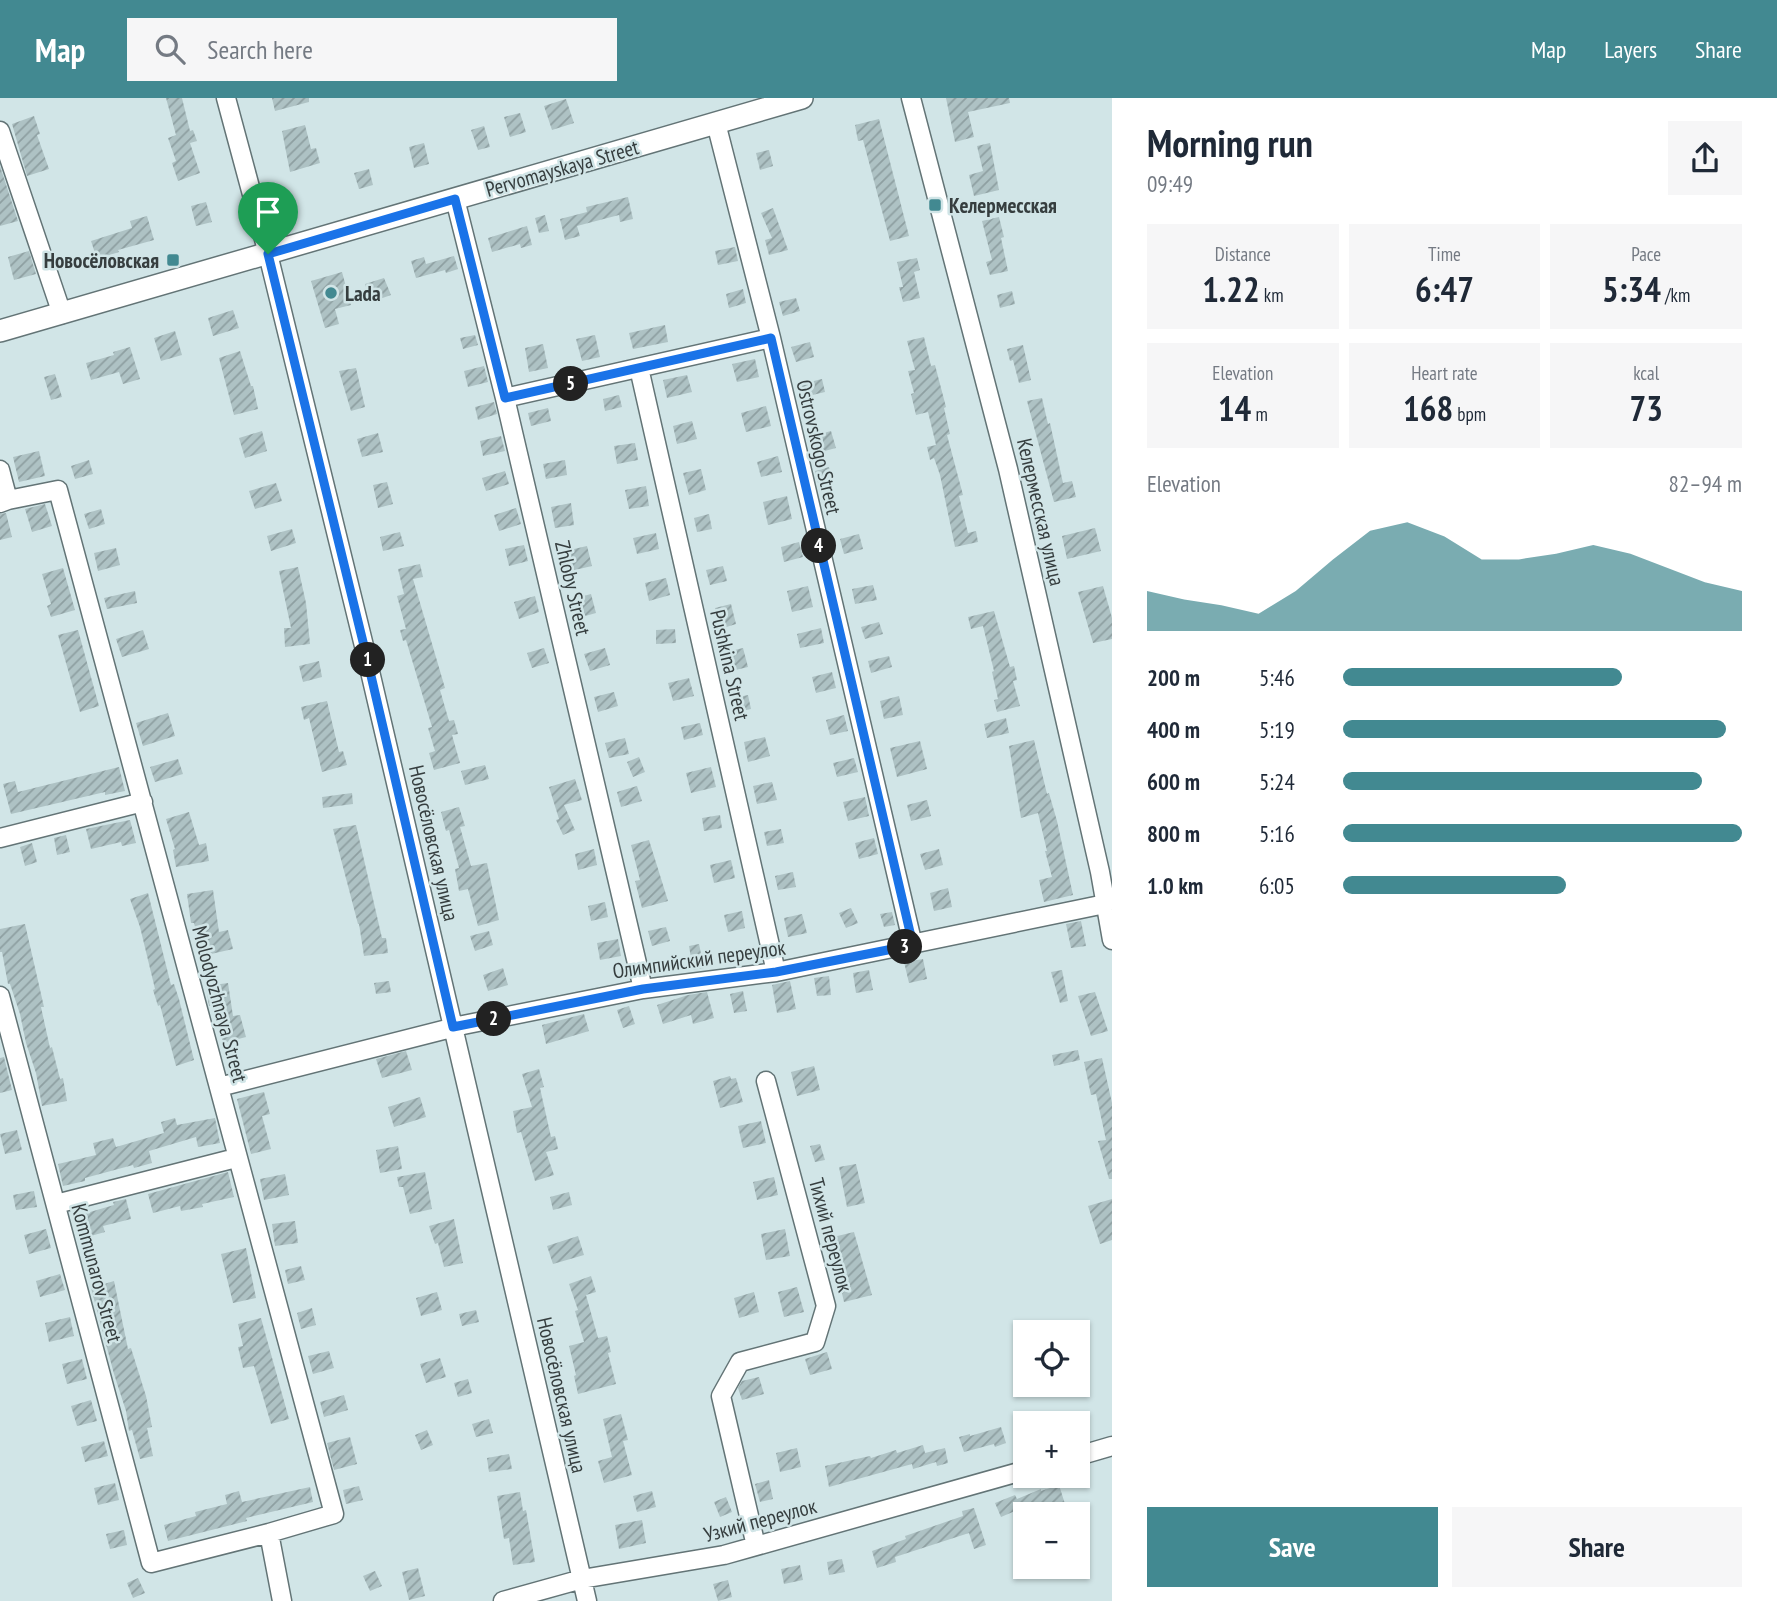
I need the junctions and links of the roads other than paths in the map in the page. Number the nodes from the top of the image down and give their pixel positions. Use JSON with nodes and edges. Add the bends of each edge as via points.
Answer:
{"nodes":[{"id":1,"x":226,"y":98,"type":"edge"},
{"id":2,"x":802,"y":98,"type":"edge"},
{"id":3,"x":911,"y":98,"type":"edge"},
{"id":4,"x":716,"y":123,"type":"junction"},
{"id":5,"x":0,"y":131,"type":"edge"},
{"id":6,"x":6,"y":170,"type":"edge"},
{"id":7,"x":455,"y":199,"type":"junction"},
{"id":8,"x":268,"y":254,"type":"junction"},
{"id":9,"x":62,"y":314,"type":"junction"},
{"id":10,"x":0,"y":331,"type":"edge"},
{"id":11,"x":771,"y":338,"type":"junction"},
{"id":12,"x":639,"y":368,"type":"junction"},
{"id":13,"x":505,"y":398,"type":"junction"},
{"id":14,"x":0,"y":470,"type":"edge"},
{"id":15,"x":4,"y":501,"type":"edge"},
{"id":16,"x":143,"y":802,"type":"junction"},
{"id":17,"x":0,"y":838,"type":"edge"},
{"id":18,"x":1106,"y":871,"type":"edge"},
{"id":19,"x":1105,"y":904,"type":"junction"},
{"id":20,"x":1112,"y":940,"type":"edge"},
{"id":21,"x":913,"y":945,"type":"junction"},
{"id":22,"x":776,"y":972,"type":"junction"},
{"id":23,"x":643,"y":989,"type":"junction"},
{"id":24,"x":0,"y":996,"type":"edge"},
{"id":25,"x":453,"y":1027,"type":"junction"},
{"id":26,"x":766,"y":1081,"type":"dead end"},
{"id":27,"x":219,"y":1087,"type":"junction"},
{"id":28,"x":236,"y":1158,"type":"junction"},
{"id":29,"x":55,"y":1204,"type":"junction"},
{"id":30,"x":1112,"y":1446,"type":"edge"},
{"id":31,"x":1090,"y":1452,"type":"edge"},
{"id":32,"x":1013,"y":1474,"type":"edge"},
{"id":33,"x":269,"y":1533,"type":"junction"},
{"id":34,"x":756,"y":1546,"type":"junction"},
{"id":35,"x":150,"y":1563,"type":"joint"},
{"id":36,"x":582,"y":1579,"type":"junction"},
{"id":37,"x":282,"y":1601,"type":"edge"},
{"id":38,"x":503,"y":1601,"type":"edge"},
{"id":39,"x":587,"y":1601,"type":"edge"}],
"edges":[{"from":1,"to":8,"type":"street","name":"Новосёловская улица"},
{"from":2,"to":4,"type":"main road","name":"Pervomayskaya Street"},
{"from":3,"to":18,"type":"street","name":"Келермесская улица"},
{"from":4,"to":7,"type":"main road","name":"Pervomayskaya Street"},
{"from":4,"to":11,"type":"street","name":"Ostrovskogo Street"},
{"from":5,"to":6,"type":"street"},
{"from":6,"to":9,"type":"street"},
{"from":7,"to":8,"type":"main road","name":"Pervomayskaya Street"},
{"from":7,"to":13,"type":"street","name":"Zhloby Street"},
{"from":8,"to":9,"type":"main road","name":"Pervomayskaya Street"},
{"from":8,"to":25,"type":"street","name":"Новосёловская улица"},
{"from":9,"to":10,"type":"main road","name":"Pervomayskaya Street"},
{"from":11,"to":12,"type":"street"},
{"from":11,"to":21,"type":"street","name":"Ostrovskogo Street"},
{"from":12,"to":13,"type":"street"},
{"from":12,"to":22,"type":"street","name":"Pushkina Street"},
{"from":13,"to":23,"type":"street","name":"Zhloby Street"},
{"from":14,"to":15,"type":"street"},
{"from":15,"to":16,"type":"street","name":"Molodyozhnaya Street","via":[[58,490]]},
{"from":16,"to":17,"type":"street"},
{"from":16,"to":27,"type":"street","name":"Molodyozhnaya Street"},
{"from":18,"to":19,"type":"street","name":"Келермесская улица"},
{"from":19,"to":20,"type":"street","name":"Келермесская улица"},
{"from":19,"to":21,"type":"street","name":"Олимпийский переулок"},
{"from":21,"to":22,"type":"street","name":"Олимпийский переулок"},
{"from":22,"to":23,"type":"street","name":"Олимпийский переулок"},
{"from":23,"to":25,"type":"street","name":"Олимпийский переулок"},
{"from":24,"to":29,"type":"street","name":"Kommunarov Street"},
{"from":25,"to":27,"type":"street","name":"Олимпийский переулок"},
{"from":25,"to":36,"type":"street","name":"Новосёловская улица"},
{"from":26,"to":34,"type":"street","name":"Тихий переулок","via":[[827,1306],[815,1342],[740,1362],[721,1396]]},
{"from":27,"to":28,"type":"street","name":"Molodyozhnaya Street"},
{"from":28,"to":29,"type":"street"},
{"from":28,"to":33,"type":"street","name":"Molodyozhnaya Street","via":[[334,1514]]},
{"from":29,"to":35,"type":"street","name":"Kommunarov Street"},
{"from":30,"to":31,"type":"street"},
{"from":32,"to":34,"type":"street","name":"Узкий переулок"},
{"from":33,"to":35,"type":"street","name":"Molodyozhnaya Street"},
{"from":33,"to":37,"type":"street"},
{"from":34,"to":36,"type":"street","name":"Узкий переулок"},
{"from":36,"to":38,"type":"street","name":"Узкий переулок"},
{"from":36,"to":39,"type":"street","name":"Новосёловская улица"}]}
